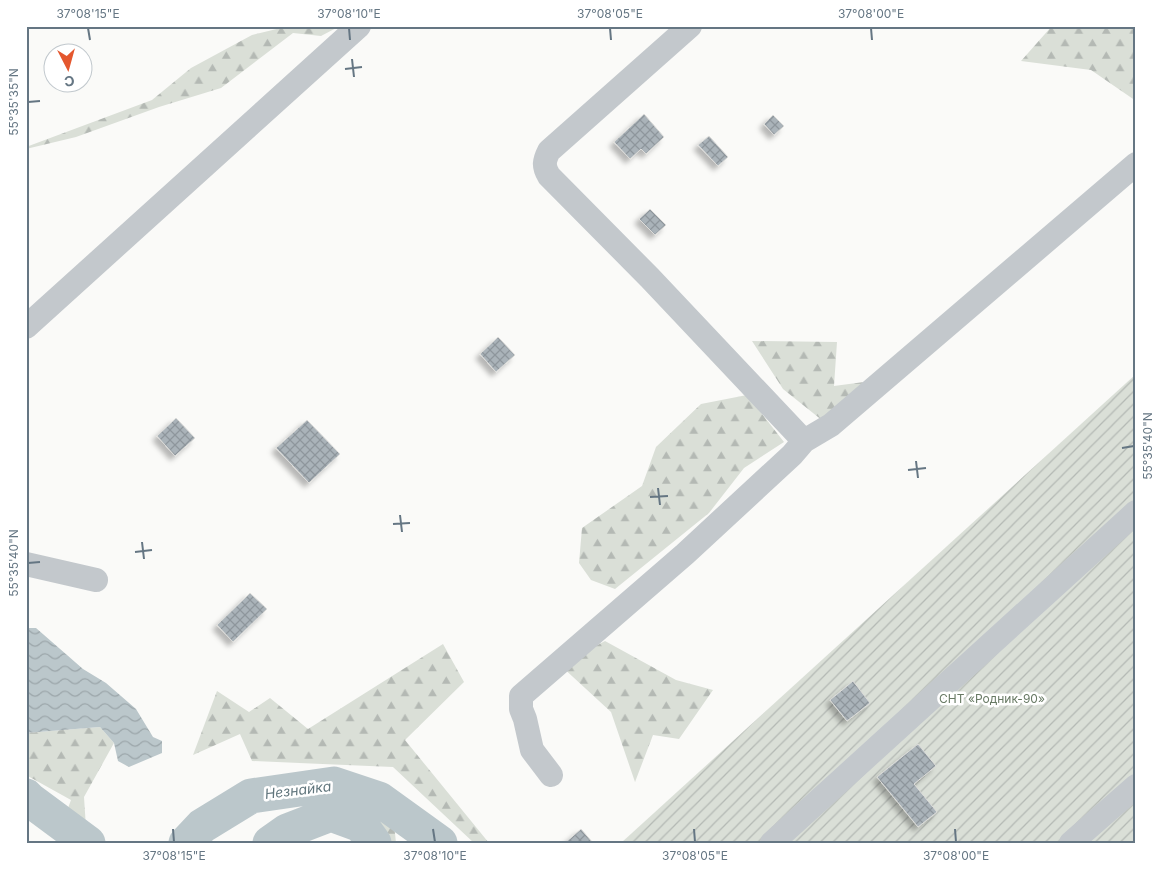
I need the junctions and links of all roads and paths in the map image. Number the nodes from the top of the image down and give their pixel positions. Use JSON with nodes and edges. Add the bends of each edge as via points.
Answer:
{"nodes":[{"id":1,"x":359,"y":26,"type":"edge"},
{"id":2,"x":690,"y":26,"type":"edge"},
{"id":3,"x":1136,"y":164,"type":"edge"},
{"id":4,"x":26,"y":327,"type":"edge"},
{"id":5,"x":804,"y":441,"type":"junction"},
{"id":6,"x":1136,"y":512,"type":"edge"},
{"id":7,"x":26,"y":564,"type":"edge"},
{"id":8,"x":96,"y":580,"type":"dead end"},
{"id":9,"x":551,"y":775,"type":"dead end"},
{"id":10,"x":1136,"y":786,"type":"edge"},
{"id":11,"x":772,"y":843,"type":"edge"},
{"id":12,"x":1071,"y":843,"type":"edge"}],
"edges":[{"from":1,"to":4,"type":"street"},
{"from":2,"to":5,"type":"street","via":[[549,150],[544,168]]},
{"from":3,"to":5,"type":"street","via":[[832,425]]},
{"from":5,"to":9,"type":"street","via":[[792,456],[685,554],[522,696],[521,709],[532,750]]},
{"from":6,"to":11,"type":"street"},
{"from":7,"to":8,"type":"street"},
{"from":10,"to":12,"type":"street"}]}
